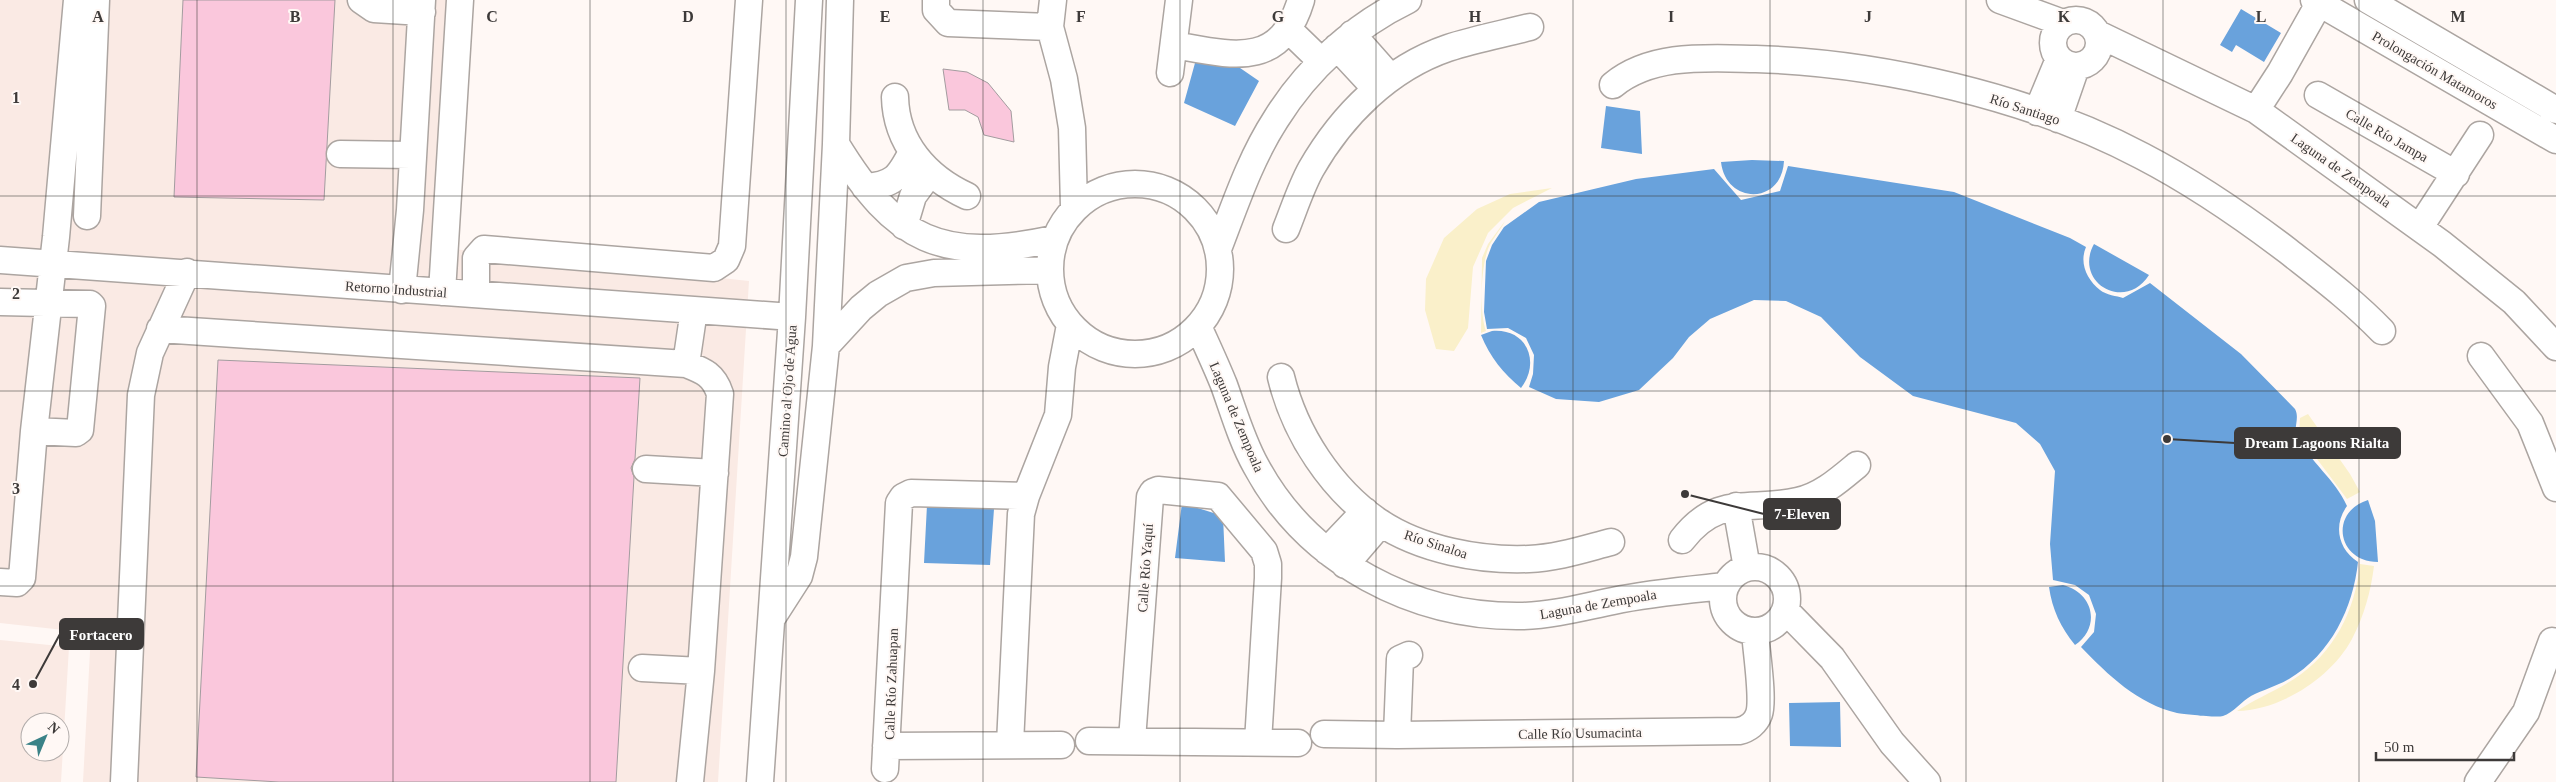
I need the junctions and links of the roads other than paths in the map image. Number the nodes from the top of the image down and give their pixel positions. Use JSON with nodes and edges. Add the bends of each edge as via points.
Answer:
{"nodes":[{"id":1,"x":77,"y":0,"type":"edge"},
{"id":2,"x":96,"y":0,"type":"edge"},
{"id":3,"x":361,"y":0,"type":"edge"},
{"id":4,"x":460,"y":0,"type":"edge"},
{"id":5,"x":748,"y":0,"type":"edge"},
{"id":6,"x":809,"y":0,"type":"edge"},
{"id":7,"x":840,"y":0,"type":"edge"},
{"id":8,"x":936,"y":0,"type":"edge"},
{"id":9,"x":1053,"y":0,"type":"edge"},
{"id":10,"x":1179,"y":0,"type":"edge"},
{"id":11,"x":1301,"y":0,"type":"edge"},
{"id":12,"x":1408,"y":0,"type":"edge"},
{"id":13,"x":2000,"y":0,"type":"edge"},
{"id":14,"x":2368,"y":0,"type":"edge"},
{"id":15,"x":2318,"y":1,"type":"edge"},
{"id":16,"x":422,"y":6,"type":"edge"},
{"id":17,"x":2063,"y":23,"type":"junction"},
{"id":18,"x":1050,"y":27,"type":"junction"},
{"id":19,"x":1530,"y":27,"type":"dead end"},
{"id":20,"x":1289,"y":30,"type":"junction"},
{"id":21,"x":2098,"y":34,"type":"junction"},
{"id":22,"x":1174,"y":45,"type":"junction"},
{"id":23,"x":1337,"y":47,"type":"junction"},
{"id":24,"x":2068,"y":63,"type":"junction"},
{"id":25,"x":1170,"y":73,"type":"dead end"},
{"id":26,"x":1383,"y":83,"type":"junction"},
{"id":27,"x":1613,"y":86,"type":"dead end"},
{"id":28,"x":2318,"y":95,"type":"dead end"},
{"id":29,"x":895,"y":97,"type":"dead end"},
{"id":30,"x":2256,"y":110,"type":"junction"},
{"id":31,"x":2556,"y":110,"type":"edge"},
{"id":32,"x":2047,"y":116,"type":"junction"},
{"id":33,"x":2480,"y":135,"type":"dead end"},
{"id":34,"x":2556,"y":140,"type":"edge"},
{"id":35,"x":836,"y":144,"type":"junction"},
{"id":36,"x":912,"y":152,"type":"junction"},
{"id":37,"x":340,"y":154,"type":"dead end"},
{"id":38,"x":411,"y":155,"type":"junction"},
{"id":39,"x":930,"y":173,"type":"junction"},
{"id":40,"x":2456,"y":174,"type":"junction"},
{"id":41,"x":865,"y":187,"type":"junction"},
{"id":42,"x":967,"y":196,"type":"dead end"},
{"id":43,"x":1074,"y":207,"type":"junction"},
{"id":44,"x":87,"y":216,"type":"dead end"},
{"id":45,"x":2420,"y":227,"type":"junction"},
{"id":46,"x":1286,"y":229,"type":"dead end"},
{"id":47,"x":909,"y":230,"type":"junction"},
{"id":48,"x":1054,"y":239,"type":"junction"},
{"id":49,"x":1218,"y":249,"type":"junction"},
{"id":50,"x":0,"y":260,"type":"edge"},
{"id":51,"x":54,"y":263,"type":"junction"},
{"id":52,"x":1049,"y":270,"type":"junction"},
{"id":53,"x":186,"y":272,"type":"junction"},
{"id":54,"x":906,"y":278,"type":"junction"},
{"id":55,"x":402,"y":290,"type":"junction"},
{"id":56,"x":442,"y":292,"type":"junction"},
{"id":57,"x":476,"y":294,"type":"junction"},
{"id":58,"x":0,"y":302,"type":"edge"},
{"id":59,"x":48,"y":304,"type":"junction"},
{"id":60,"x":694,"y":310,"type":"junction"},
{"id":61,"x":792,"y":317,"type":"junction"},
{"id":62,"x":1070,"y":325,"type":"junction"},
{"id":63,"x":1198,"y":326,"type":"junction"},
{"id":64,"x":160,"y":329,"type":"junction"},
{"id":65,"x":2382,"y":331,"type":"dead end"},
{"id":66,"x":826,"y":346,"type":"junction"},
{"id":67,"x":2556,"y":347,"type":"edge"},
{"id":68,"x":2481,"y":356,"type":"dead end"},
{"id":69,"x":686,"y":364,"type":"junction"},
{"id":70,"x":1281,"y":377,"type":"dead end"},
{"id":71,"x":34,"y":431,"type":"junction"},
{"id":72,"x":1857,"y":465,"type":"dead end"},
{"id":73,"x":646,"y":469,"type":"dead end"},
{"id":74,"x":715,"y":472,"type":"junction"},
{"id":75,"x":2556,"y":488,"type":"edge"},
{"id":76,"x":1273,"y":494,"type":"junction"},
{"id":77,"x":1026,"y":496,"type":"junction"},
{"id":78,"x":1736,"y":506,"type":"junction"},
{"id":79,"x":1373,"y":517,"type":"junction"},
{"id":80,"x":1238,"y":518,"type":"junction"},
{"id":81,"x":1682,"y":540,"type":"dead end"},
{"id":82,"x":1611,"y":542,"type":"dead end"},
{"id":83,"x":1336,"y":558,"type":"junction"},
{"id":84,"x":1748,"y":568,"type":"junction"},
{"id":85,"x":0,"y":582,"type":"edge"},
{"id":86,"x":1726,"y":586,"type":"junction"},
{"id":87,"x":1786,"y":611,"type":"junction"},
{"id":88,"x":772,"y":618,"type":"junction"},
{"id":89,"x":1755,"y":631,"type":"junction"},
{"id":90,"x":2555,"y":636,"type":"edge"},
{"id":91,"x":1409,"y":656,"type":"dead end"},
{"id":92,"x":642,"y":668,"type":"dead end"},
{"id":93,"x":701,"y":672,"type":"junction"},
{"id":94,"x":1324,"y":734,"type":"dead end"},
{"id":95,"x":1397,"y":735,"type":"junction"},
{"id":96,"x":1132,"y":740,"type":"junction"},
{"id":97,"x":1089,"y":741,"type":"dead end"},
{"id":98,"x":1258,"y":742,"type":"junction"},
{"id":99,"x":1298,"y":743,"type":"dead end"},
{"id":100,"x":1010,"y":744,"type":"junction"},
{"id":101,"x":1061,"y":745,"type":"dead end"},
{"id":102,"x":124,"y":782,"type":"edge"},
{"id":103,"x":690,"y":782,"type":"edge"},
{"id":104,"x":760,"y":782,"type":"edge"},
{"id":105,"x":1927,"y":782,"type":"edge"},
{"id":106,"x":2478,"y":782,"type":"edge"}],
"edges":[{"from":1,"to":51,"type":"street"},
{"from":2,"to":44,"type":"street"},
{"from":3,"to":16,"type":"street","via":[[374,9]]},
{"from":4,"to":56,"type":"street"},
{"from":5,"to":57,"type":"street","via":[[732,246],[726,260],[714,268],[484,249],[476,258]]},
{"from":6,"to":61,"type":"street","name":"Camino al Ojo de Agua"},
{"from":7,"to":35,"type":"street"},
{"from":8,"to":18,"type":"street","via":[[936,10],[948,23]]},
{"from":9,"to":18,"type":"street"},
{"from":10,"to":22,"type":"street"},
{"from":11,"to":20,"type":"street"},
{"from":12,"to":23,"type":"street","via":[[1384,11]]},
{"from":13,"to":17,"type":"street"},
{"from":14,"to":31,"type":"street"},
{"from":15,"to":30,"type":"street","via":[[2280,73]]},
{"from":15,"to":34,"type":"street","name":"Prolongación Matamoros"},
{"from":16,"to":38,"type":"street"},
{"from":17,"to":21,"type":"street","via":[[2087,22]]},
{"from":17,"to":24,"type":"street","via":[[2057,29],[2052,44]]},
{"from":18,"to":43,"type":"street","via":[[1064,78],[1072,128]]},
{"from":19,"to":26,"type":"street","via":[[1447,48]]},
{"from":20,"to":22,"type":"street","via":[[1262,52],[1228,55]]},
{"from":20,"to":23,"type":"street"},
{"from":21,"to":24,"type":"street","via":[[2100,41],[2096,56],[2084,65]]},
{"from":21,"to":30,"type":"street","name":"Laguna de Zempoala"},
{"from":22,"to":25,"type":"street"},
{"from":23,"to":26,"type":"street"},
{"from":23,"to":49,"type":"street","via":[[1276,119],[1247,175]]},
{"from":24,"to":32,"type":"street"},
{"from":26,"to":46,"type":"street","via":[[1349,116],[1324,147],[1310,171]]},
{"from":27,"to":32,"type":"street","name":"Río Santiago","via":[[1644,66],[1680,60],[1785,60],[1862,68],[1913,78]]},
{"from":28,"to":40,"type":"street","name":"Calle Río Jampa"},
{"from":29,"to":36,"type":"street","via":[[898,126]]},
{"from":30,"to":45,"type":"street","name":"Laguna de Zempoala"},
{"from":32,"to":65,"type":"street","name":"Río Santiago","via":[[2141,155],[2249,221],[2351,299]]},
{"from":33,"to":40,"type":"street"},
{"from":35,"to":41,"type":"street"},
{"from":35,"to":66,"type":"street"},
{"from":36,"to":39,"type":"street"},
{"from":36,"to":41,"type":"street","via":[[892,181],[883,186]]},
{"from":37,"to":38,"type":"street"},
{"from":38,"to":55,"type":"street","via":[[410,210]]},
{"from":39,"to":42,"type":"street"},
{"from":39,"to":47,"type":"street","via":[[913,196]]},
{"from":40,"to":45,"type":"street"},
{"from":41,"to":47,"type":"street","via":[[888,213]]},
{"from":43,"to":48,"type":"street"},
{"from":43,"to":49,"type":"street","via":[[1095,192],[1120,184],[1145,184],[1170,191],[1192,205],[1208,225]]},
{"from":45,"to":67,"type":"street","name":"Laguna de Zempoala","via":[[2514,302]]},
{"from":47,"to":48,"type":"street","via":[[951,245],[981,249],[1016,247]]},
{"from":47,"to":54,"type":"street"},
{"from":48,"to":52,"type":"street"},
{"from":49,"to":63,"type":"street","via":[[1218,285],[1213,303]]},
{"from":50,"to":51,"type":"street","name":"Retorno Industrial"},
{"from":51,"to":53,"type":"street","name":"Retorno Industrial"},
{"from":51,"to":59,"type":"street"},
{"from":52,"to":54,"type":"street","via":[[934,273]]},
{"from":52,"to":62,"type":"street","via":[[1055,299]]},
{"from":53,"to":55,"type":"street","name":"Retorno Industrial"},
{"from":53,"to":64,"type":"street"},
{"from":54,"to":66,"type":"street","via":[[861,308]]},
{"from":55,"to":56,"type":"street","name":"Retorno Industrial"},
{"from":56,"to":57,"type":"street","name":"Retorno Industrial"},
{"from":57,"to":60,"type":"street","name":"Retorno Industrial"},
{"from":58,"to":59,"type":"street"},
{"from":59,"to":71,"type":"street"},
{"from":59,"to":71,"type":"street","via":[[92,306],[81,427],[76,433]]},
{"from":60,"to":61,"type":"street","name":"Retorno Industrial"},
{"from":60,"to":69,"type":"street"},
{"from":61,"to":88,"type":"street","name":"Camino al Ojo de Agua"},
{"from":62,"to":63,"type":"street","via":[[1092,343],[1120,353],[1148,354],[1176,344]]},
{"from":62,"to":77,"type":"street","via":[[1058,415]]},
{"from":63,"to":76,"type":"street","name":"Laguna de Zempoala","via":[[1242,436]]},
{"from":64,"to":69,"type":"street"},
{"from":64,"to":102,"type":"street","via":[[148,360],[141,395]]},
{"from":66,"to":88,"type":"street","via":[[804,557],[799,576]]},
{"from":68,"to":75,"type":"street","via":[[2530,423]]},
{"from":69,"to":74,"type":"street","via":[[710,375],[720,394]]},
{"from":70,"to":79,"type":"street","name":"Río Sinaloa","via":[[1295,422],[1313,452]]},
{"from":71,"to":85,"type":"street","via":[[22,578],[17,583]]},
{"from":72,"to":78,"type":"street","via":[[1811,498],[1785,504]]},
{"from":73,"to":74,"type":"street"},
{"from":74,"to":93,"type":"street"},
{"from":76,"to":80,"type":"street"},
{"from":76,"to":83,"type":"street","name":"Laguna de Zempoala","via":[[1296,522]]},
{"from":77,"to":100,"type":"street","via":[[1021,514]]},
{"from":77,"to":100,"type":"street","name":"Calle Río Zahuapan","via":[[911,493],[899,503],[886,758]]},
{"from":78,"to":81,"type":"street","via":[[1708,516],[1689,530]]},
{"from":78,"to":84,"type":"street"},
{"from":79,"to":82,"type":"street","name":"Río Sinaloa","via":[[1414,539],[1445,550],[1507,559],[1559,556]]},
{"from":79,"to":83,"type":"street"},
{"from":80,"to":96,"type":"street","name":"Calle Río Yaquí","via":[[1218,496],[1158,490],[1151,494]]},
{"from":80,"to":98,"type":"street","name":"Calle Río Yaquí","via":[[1264,551],[1268,564]]},
{"from":83,"to":86,"type":"street","name":"Laguna de Zempoala","via":[[1383,587],[1445,607],[1486,614],[1524,616],[1562,612],[1656,594]]},
{"from":84,"to":86,"type":"street","via":[[1731,578]]},
{"from":84,"to":87,"type":"street","via":[[1762,568],[1776,574],[1786,591]]},
{"from":86,"to":89,"type":"street","via":[[1723,595],[1726,613],[1738,626]]},
{"from":87,"to":89,"type":"street","via":[[1773,626]]},
{"from":87,"to":105,"type":"street","via":[[1832,658],[1892,743]]},
{"from":88,"to":104,"type":"street","name":"Camino al Ojo de Agua"},
{"from":89,"to":95,"type":"street","name":"Calle Río Usumacinta","via":[[1760,705],[1755,721],[1744,730]]},
{"from":90,"to":106,"type":"street","via":[[2526,712]]},
{"from":91,"to":95,"type":"street","via":[[1400,659]]},
{"from":92,"to":93,"type":"street"},
{"from":93,"to":103,"type":"street"},
{"from":94,"to":95,"type":"street"},
{"from":96,"to":97,"type":"street"},
{"from":96,"to":98,"type":"street"},
{"from":98,"to":99,"type":"street"},
{"from":100,"to":101,"type":"street","name":"Calle Río Zahuapan"}]}
